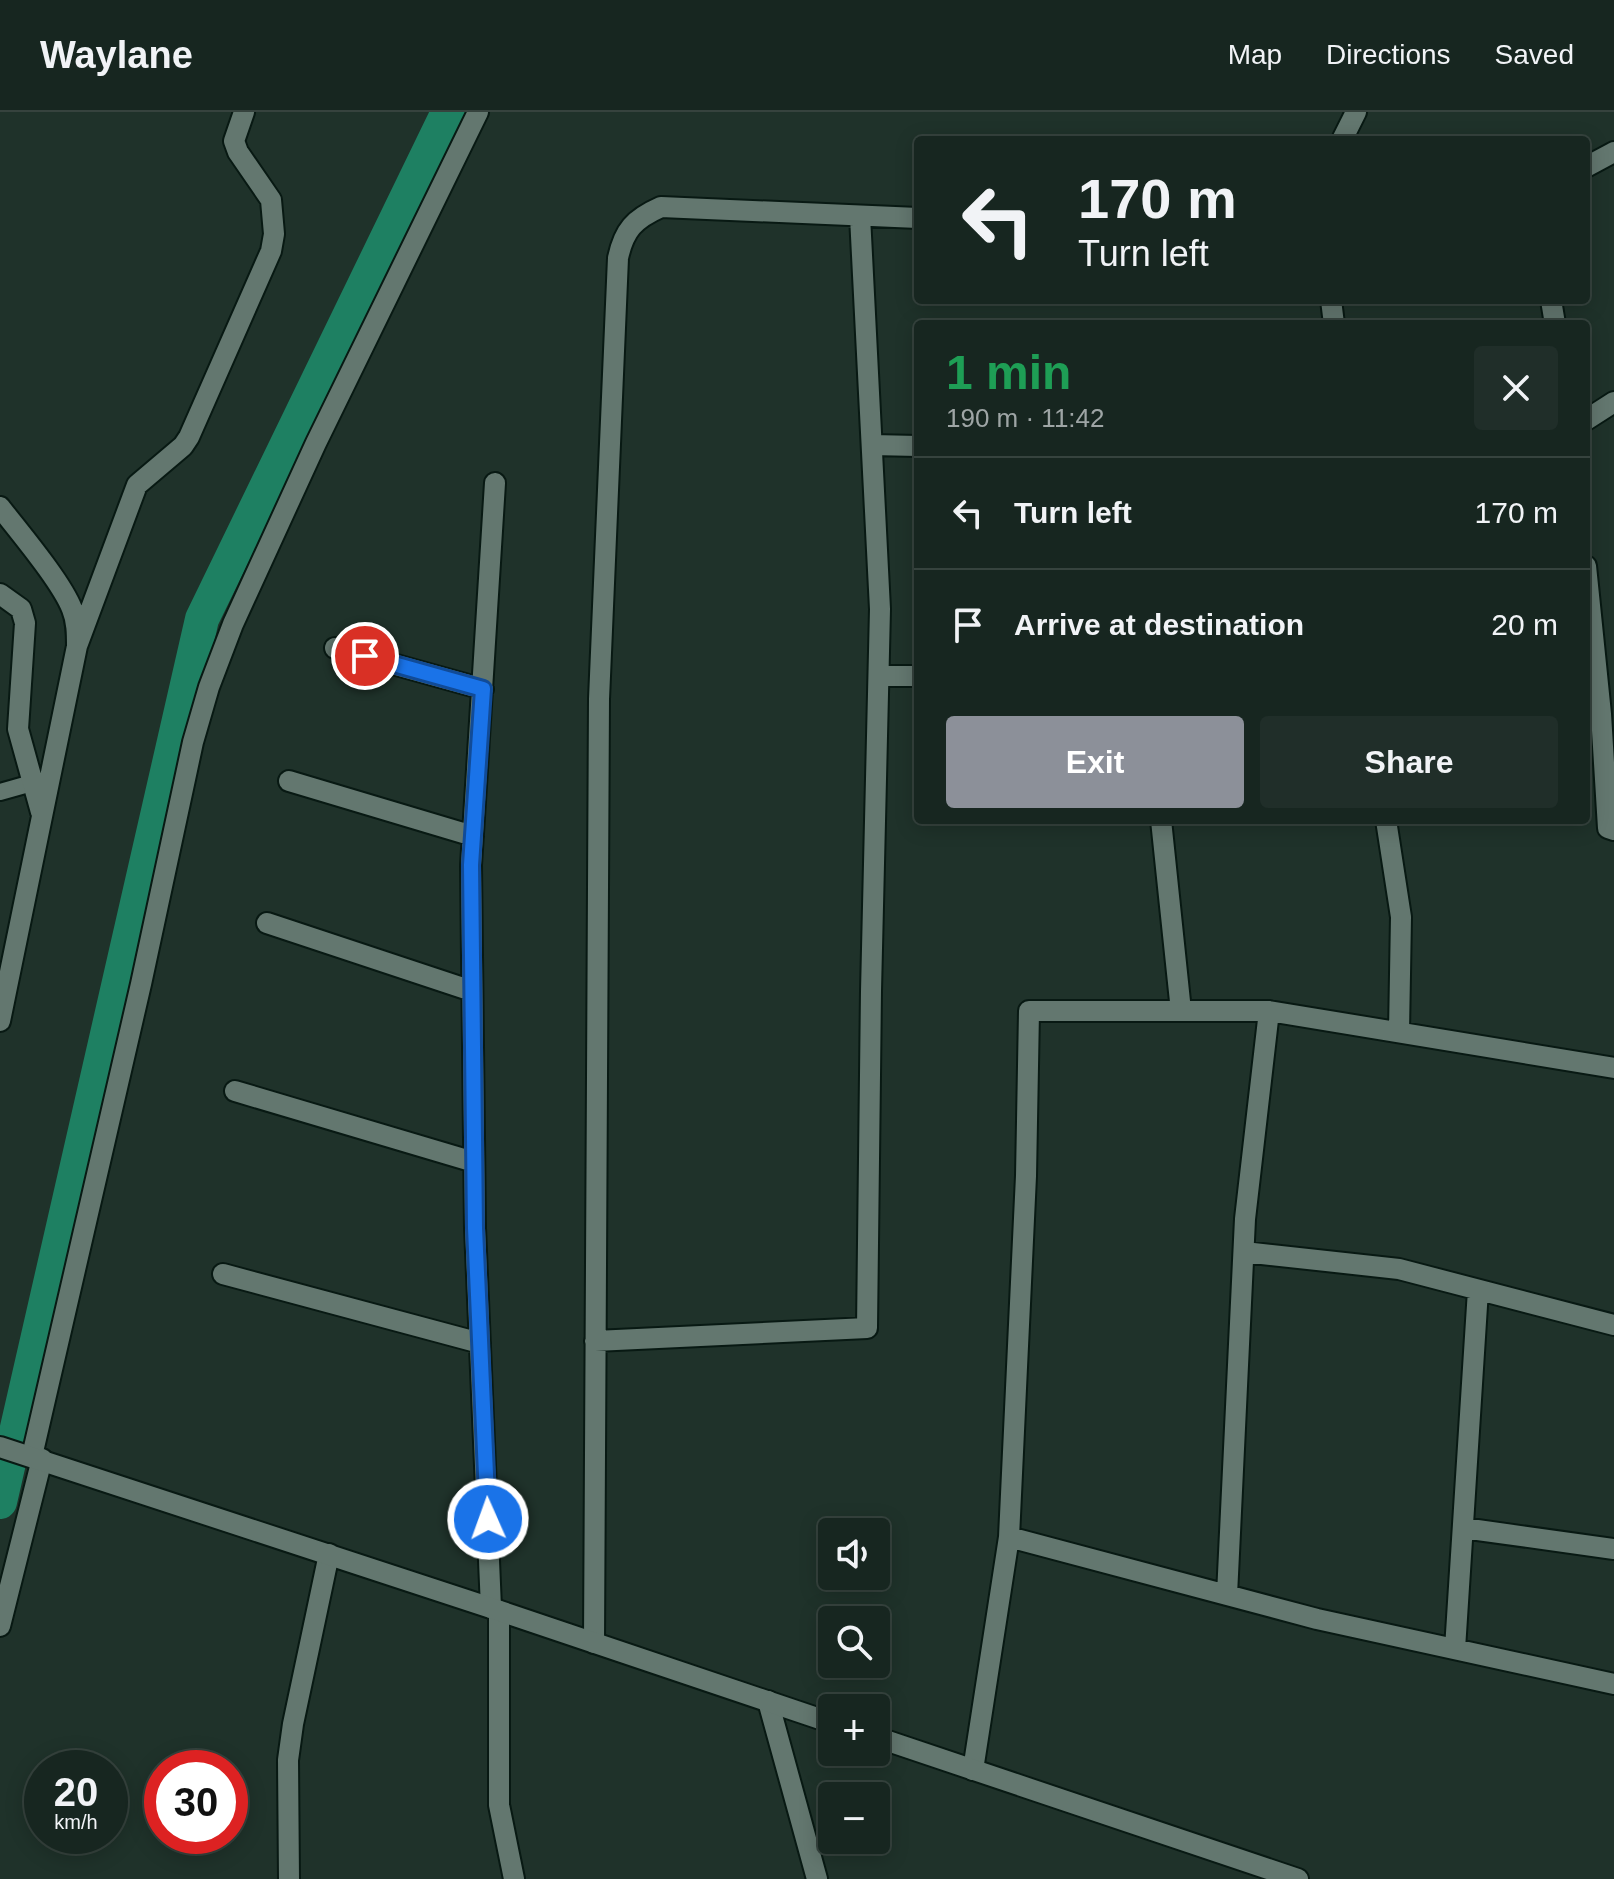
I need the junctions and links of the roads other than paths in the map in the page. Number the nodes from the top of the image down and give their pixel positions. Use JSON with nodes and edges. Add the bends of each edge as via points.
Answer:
{"nodes":[{"id":1,"x":244,"y":112,"type":"edge"},
{"id":2,"x":478,"y":112,"type":"edge"},
{"id":3,"x":1356,"y":112,"type":"edge"},
{"id":4,"x":1344,"y":136,"type":"edge"},
{"id":5,"x":1614,"y":152,"type":"edge"},
{"id":6,"x":1590,"y":165,"type":"edge"},
{"id":7,"x":860,"y":216,"type":"junction"},
{"id":8,"x":914,"y":218,"type":"edge"},
{"id":9,"x":1614,"y":402,"type":"edge"},
{"id":10,"x":1590,"y":417,"type":"edge"},
{"id":11,"x":872,"y":445,"type":"junction"},
{"id":12,"x":914,"y":446,"type":"edge"},
{"id":13,"x":495,"y":483,"type":"dead end"},
{"id":14,"x":0,"y":507,"type":"edge"},
{"id":15,"x":0,"y":594,"type":"edge"},
{"id":16,"x":1590,"y":607,"type":"edge"},
{"id":17,"x":1592,"y":627,"type":"junction"},
{"id":18,"x":1614,"y":631,"type":"edge"},
{"id":19,"x":77,"y":646,"type":"junction"},
{"id":20,"x":335,"y":648,"type":"dead end"},
{"id":21,"x":879,"y":676,"type":"junction"},
{"id":22,"x":914,"y":676,"type":"edge"},
{"id":23,"x":483,"y":689,"type":"junction"},
{"id":24,"x":289,"y":781,"type":"dead end"},
{"id":25,"x":32,"y":783,"type":"junction"},
{"id":26,"x":0,"y":792,"type":"edge"},
{"id":27,"x":42,"y":816,"type":"junction"},
{"id":28,"x":1161,"y":824,"type":"edge"},
{"id":29,"x":1387,"y":824,"type":"edge"},
{"id":30,"x":1614,"y":830,"type":"edge"},
{"id":31,"x":473,"y":836,"type":"junction"},
{"id":32,"x":267,"y":923,"type":"dead end"},
{"id":33,"x":472,"y":991,"type":"junction"},
{"id":34,"x":1181,"y":1011,"type":"junction"},
{"id":35,"x":1269,"y":1011,"type":"junction"},
{"id":36,"x":0,"y":1021,"type":"edge"},
{"id":37,"x":1399,"y":1032,"type":"junction"},
{"id":38,"x":1614,"y":1068,"type":"edge"},
{"id":39,"x":235,"y":1091,"type":"dead end"},
{"id":40,"x":474,"y":1162,"type":"junction"},
{"id":41,"x":1244,"y":1252,"type":"junction"},
{"id":42,"x":223,"y":1274,"type":"dead end"},
{"id":43,"x":1478,"y":1290,"type":"junction"},
{"id":44,"x":1614,"y":1325,"type":"edge"},
{"id":45,"x":595,"y":1341,"type":"junction"},
{"id":46,"x":480,"y":1343,"type":"junction"},
{"id":47,"x":0,"y":1447,"type":"edge"},
{"id":48,"x":33,"y":1456,"type":"junction"},
{"id":49,"x":1463,"y":1528,"type":"junction"},
{"id":50,"x":1009,"y":1537,"type":"junction"},
{"id":51,"x":1614,"y":1549,"type":"edge"},
{"id":52,"x":329,"y":1554,"type":"junction"},
{"id":53,"x":1227,"y":1595,"type":"junction"},
{"id":54,"x":495,"y":1609,"type":"junction"},
{"id":55,"x":0,"y":1626,"type":"edge"},
{"id":56,"x":594,"y":1643,"type":"junction"},
{"id":57,"x":1455,"y":1649,"type":"junction"},
{"id":58,"x":1614,"y":1684,"type":"edge"},
{"id":59,"x":768,"y":1701,"type":"junction"},
{"id":60,"x":818,"y":1718,"type":"edge"},
{"id":61,"x":890,"y":1742,"type":"edge"},
{"id":62,"x":973,"y":1770,"type":"junction"},
{"id":63,"x":289,"y":1879,"type":"edge"},
{"id":64,"x":514,"y":1879,"type":"edge"},
{"id":65,"x":817,"y":1879,"type":"edge"},
{"id":66,"x":1298,"y":1879,"type":"edge"}],
"edges":[{"from":1,"to":19,"type":"street","via":[[234,141],[271,200],[271,251],[189,437],[137,485]]},
{"from":2,"to":48,"type":"street","via":[[316,443],[209,687]]},
{"from":3,"to":4,"type":"street"},
{"from":5,"to":6,"type":"street"},
{"from":7,"to":8,"type":"street"},
{"from":7,"to":11,"type":"street"},
{"from":7,"to":45,"type":"street","via":[[661,207],[636,221],[622,237],[599,699]]},
{"from":9,"to":10,"type":"street"},
{"from":11,"to":12,"type":"street"},
{"from":11,"to":21,"type":"street"},
{"from":13,"to":23,"type":"street"},
{"from":14,"to":19,"type":"street","via":[[62,590],[77,627]]},
{"from":15,"to":25,"type":"street","via":[[21,609],[25,623],[18,729]]},
{"from":16,"to":17,"type":"street"},
{"from":17,"to":18,"type":"street"},
{"from":17,"to":30,"type":"street","via":[[1608,828]]},
{"from":19,"to":27,"type":"street"},
{"from":20,"to":23,"type":"street"},
{"from":21,"to":22,"type":"street"},
{"from":21,"to":45,"type":"street","via":[[867,1328]]},
{"from":23,"to":31,"type":"street"},
{"from":24,"to":31,"type":"street"},
{"from":25,"to":26,"type":"lane"},
{"from":25,"to":27,"type":"street"},
{"from":27,"to":36,"type":"street"},
{"from":28,"to":34,"type":"street"},
{"from":29,"to":37,"type":"street","via":[[1401,917]]},
{"from":31,"to":33,"type":"street"},
{"from":32,"to":33,"type":"street"},
{"from":33,"to":40,"type":"street"},
{"from":34,"to":35,"type":"street"},
{"from":34,"to":50,"type":"street","via":[[1029,1011]]},
{"from":35,"to":37,"type":"street"},
{"from":35,"to":41,"type":"street"},
{"from":37,"to":38,"type":"street"},
{"from":39,"to":40,"type":"street"},
{"from":40,"to":46,"type":"street"},
{"from":41,"to":43,"type":"street","via":[[1399,1269]]},
{"from":41,"to":53,"type":"street"},
{"from":42,"to":46,"type":"street"},
{"from":43,"to":44,"type":"street"},
{"from":43,"to":49,"type":"street"},
{"from":45,"to":56,"type":"street"},
{"from":46,"to":54,"type":"street"},
{"from":47,"to":48,"type":"street"},
{"from":48,"to":52,"type":"street"},
{"from":48,"to":55,"type":"street"},
{"from":49,"to":51,"type":"street"},
{"from":49,"to":57,"type":"street"},
{"from":50,"to":53,"type":"street"},
{"from":50,"to":62,"type":"street"},
{"from":52,"to":54,"type":"street"},
{"from":52,"to":63,"type":"street","via":[[288,1760]]},
{"from":53,"to":57,"type":"street"},
{"from":54,"to":56,"type":"street"},
{"from":54,"to":64,"type":"street","via":[[499,1805]]},
{"from":56,"to":59,"type":"street"},
{"from":57,"to":58,"type":"street"},
{"from":59,"to":60,"type":"street"},
{"from":59,"to":65,"type":"street"},
{"from":61,"to":62,"type":"street"},
{"from":62,"to":66,"type":"street"}]}
